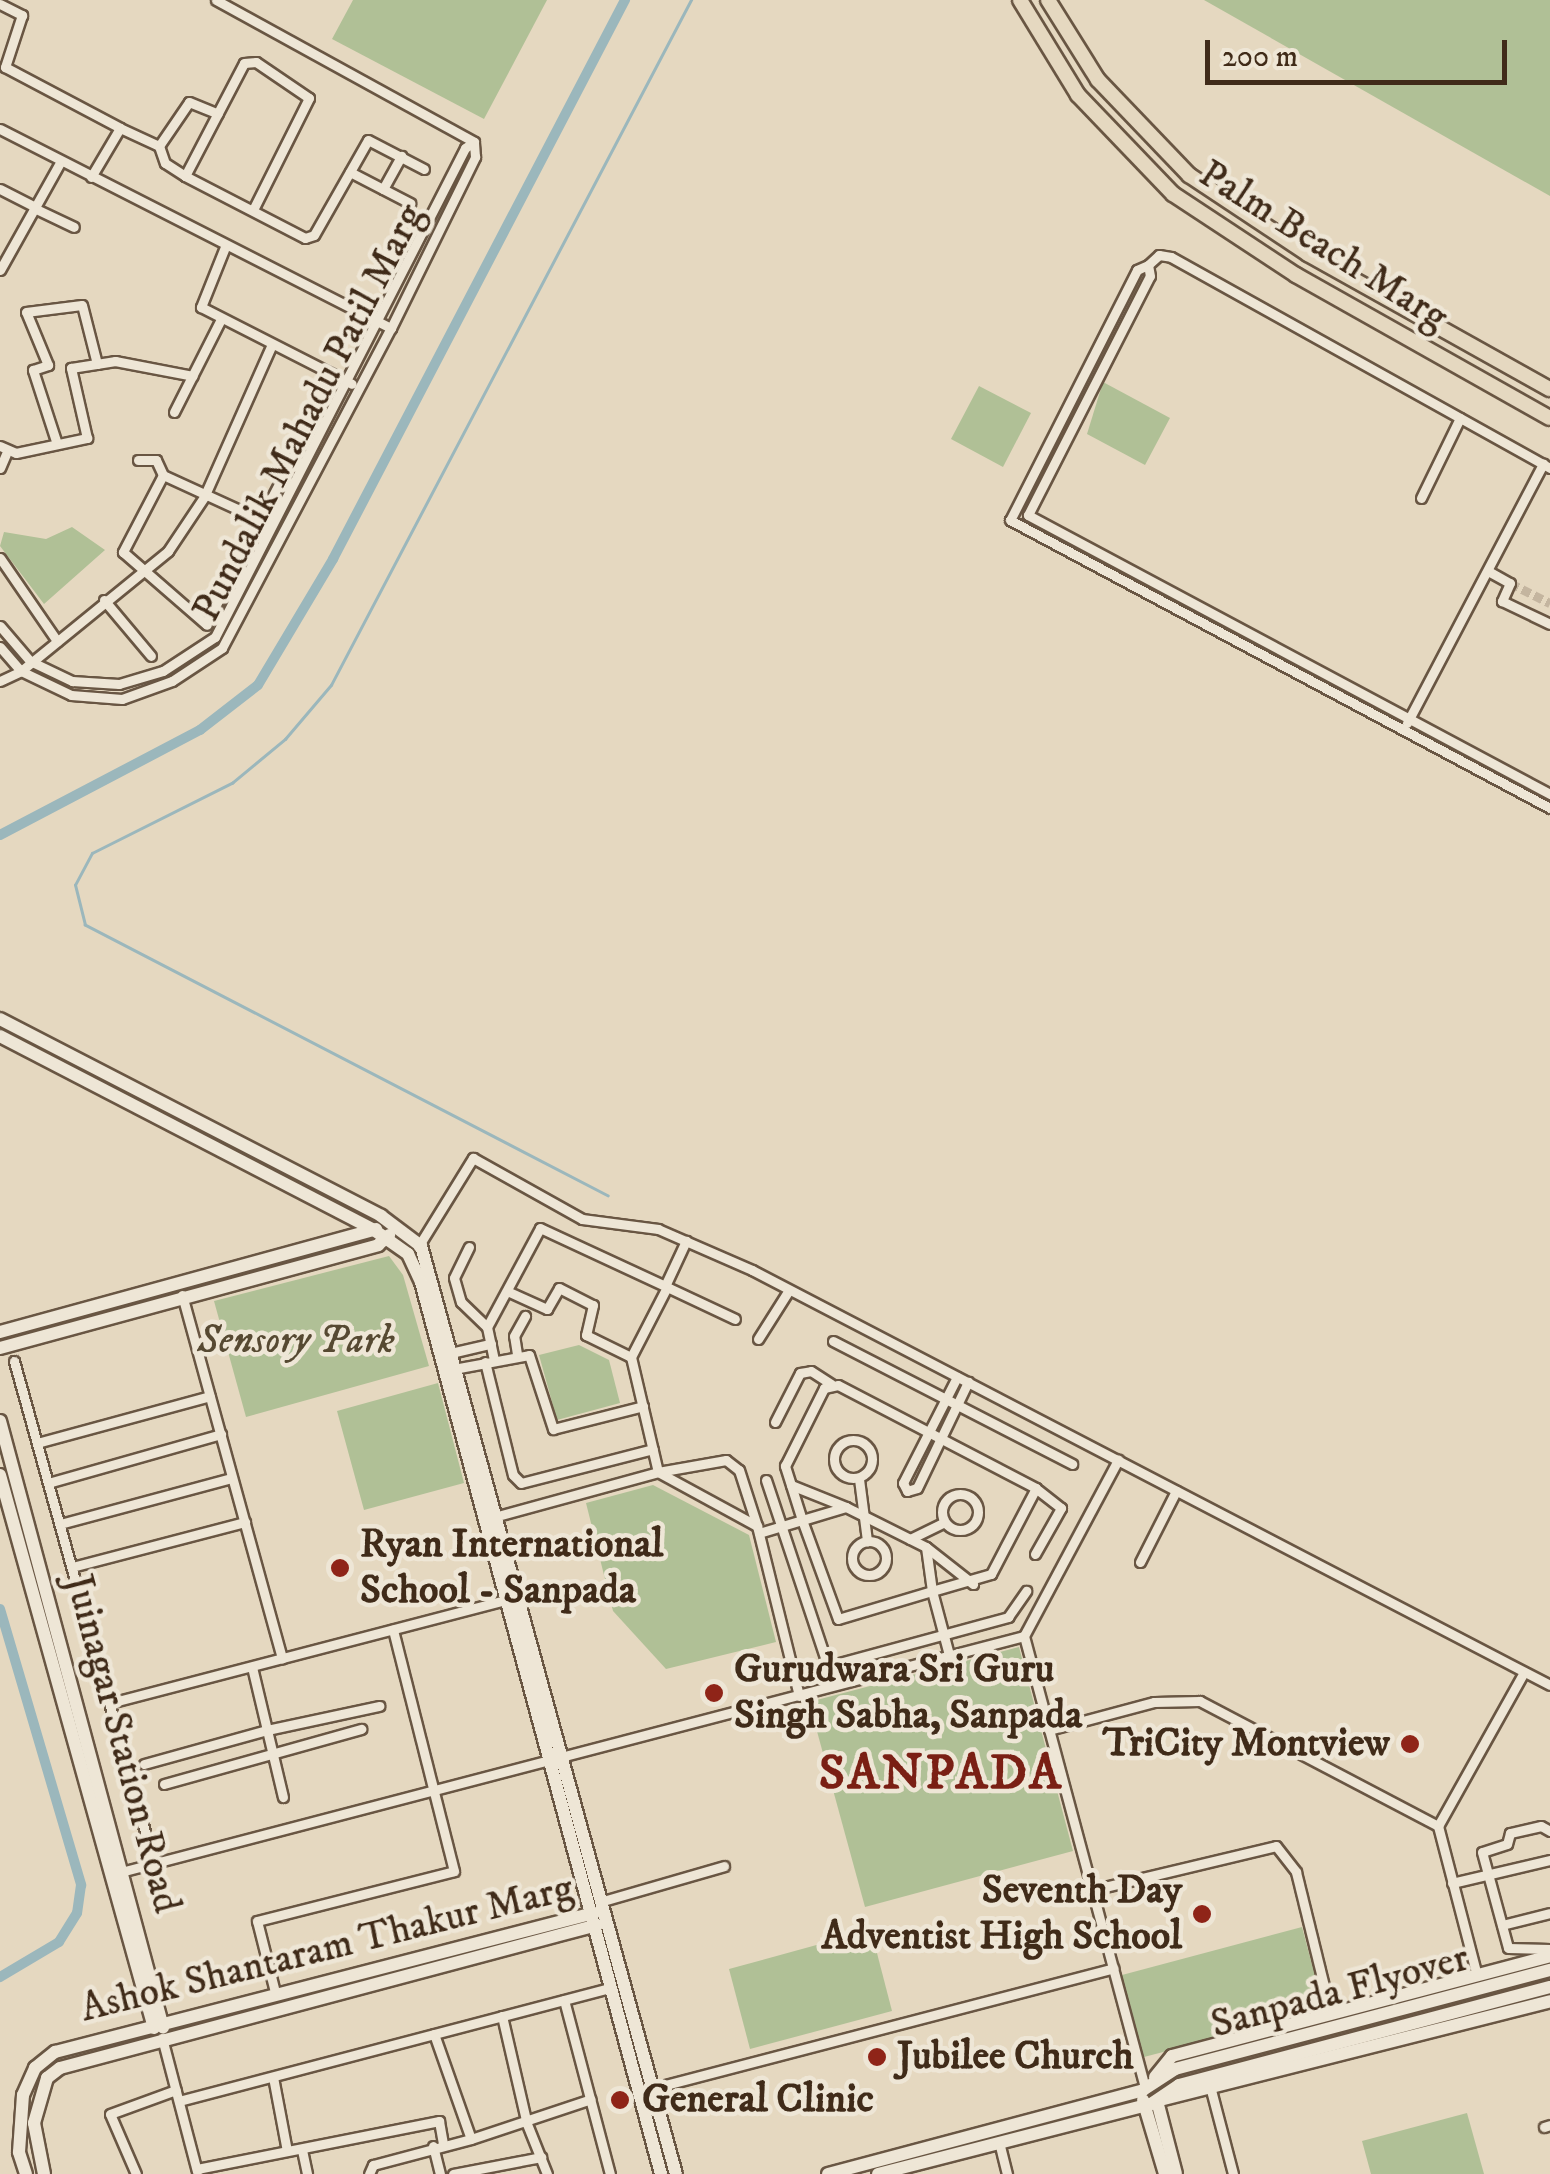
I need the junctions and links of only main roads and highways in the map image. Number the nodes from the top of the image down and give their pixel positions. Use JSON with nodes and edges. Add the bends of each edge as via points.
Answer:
{"nodes":[{"id":1,"x":1020,"y":0,"type":"edge"},
{"id":2,"x":1048,"y":0,"type":"edge"},
{"id":3,"x":1550,"y":389,"type":"edge"},
{"id":4,"x":1550,"y":418,"type":"edge"},
{"id":5,"x":0,"y":1019,"type":"edge"},
{"id":6,"x":0,"y":1036,"type":"edge"},
{"id":7,"x":162,"y":1111,"type":"junction"},
{"id":8,"x":398,"y":1227,"type":"junction"},
{"id":9,"x":380,"y":1234,"type":"junction"},
{"id":10,"x":0,"y":1332,"type":"edge"},
{"id":11,"x":0,"y":1348,"type":"edge"},
{"id":12,"x":0,"y":1421,"type":"edge"},
{"id":13,"x":0,"y":1475,"type":"edge"},
{"id":14,"x":117,"y":1873,"type":"junction"},
{"id":15,"x":589,"y":1911,"type":"junction"},
{"id":16,"x":606,"y":1916,"type":"junction"},
{"id":17,"x":594,"y":1928,"type":"junction"},
{"id":18,"x":478,"y":1940,"type":"junction"},
{"id":19,"x":1550,"y":1953,"type":"edge"},
{"id":20,"x":482,"y":1956,"type":"junction"},
{"id":21,"x":1550,"y":1970,"type":"edge"},
{"id":22,"x":1550,"y":1987,"type":"edge"},
{"id":23,"x":1550,"y":2001,"type":"edge"},
{"id":24,"x":157,"y":2022,"type":"junction"},
{"id":25,"x":162,"y":2038,"type":"junction"},
{"id":26,"x":1150,"y":2094,"type":"junction"},
{"id":27,"x":26,"y":2174,"type":"edge"},
{"id":28,"x":44,"y":2174,"type":"edge"},
{"id":29,"x":660,"y":2174,"type":"edge"},
{"id":30,"x":676,"y":2174,"type":"edge"},
{"id":31,"x":828,"y":2174,"type":"edge"},
{"id":32,"x":878,"y":2174,"type":"edge"},
{"id":33,"x":1165,"y":2174,"type":"edge"},
{"id":34,"x":1176,"y":2174,"type":"edge"}],
"edges":[{"from":1,"to":4,"type":"main road","name":"Palm Beach Marg","via":[[1078,95],[1173,194],[1296,275]]},
{"from":2,"to":3,"type":"main road","name":"Palm Beach Marg","via":[[1098,80],[1189,175],[1308,254]]},
{"from":5,"to":7,"type":"main road"},
{"from":6,"to":7,"type":"main road"},
{"from":7,"to":8,"type":"main road"},
{"from":7,"to":9,"type":"main road"},
{"from":8,"to":9,"type":"main road"},
{"from":8,"to":16,"type":"main road","via":[[421,1246],[460,1368]]},
{"from":9,"to":10,"type":"main road"},
{"from":9,"to":11,"type":"main road"},
{"from":9,"to":15,"type":"main road","via":[[408,1254]]},
{"from":12,"to":14,"type":"main road","name":"Juinagar Station Road"},
{"from":13,"to":14,"type":"main road","name":"Juinagar Station Road"},
{"from":14,"to":24,"type":"main road","name":"Juinagar Station Road"},
{"from":15,"to":16,"type":"main road","name":"Ashok Shantaram Thakur Marg"},
{"from":15,"to":17,"type":"main road"},
{"from":15,"to":18,"type":"main road","name":"Ashok Shantaram Thakur Marg"},
{"from":16,"to":17,"type":"main road","name":"Ashok Shantaram Thakur Marg"},
{"from":16,"to":30,"type":"main road"},
{"from":17,"to":20,"type":"main road","name":"Ashok Shantaram Thakur Marg"},
{"from":17,"to":29,"type":"main road"},
{"from":18,"to":20,"type":"main road"},
{"from":18,"to":24,"type":"main road","name":"Ashok Shantaram Thakur Marg"},
{"from":19,"to":26,"type":"main road","via":[[1172,2056]]},
{"from":20,"to":25,"type":"main road","name":"Ashok Shantaram Thakur Marg"},
{"from":21,"to":26,"type":"main road","name":"Sanpada Flyover","via":[[1175,2069]]},
{"from":22,"to":26,"type":"main road","name":"Sanpada Flyover"},
{"from":23,"to":26,"type":"main road","via":[[1211,2090]]},
{"from":24,"to":25,"type":"main road","name":"Juinagar Station Road"},
{"from":24,"to":27,"type":"main road","name":"Ashok Shantaram Thakur Marg","via":[[55,2052],[35,2068],[18,2123]]},
{"from":25,"to":28,"type":"main road","name":"Ashok Shantaram Thakur Marg","via":[[47,2078],[34,2123]]},
{"from":26,"to":31,"type":"main road"},
{"from":26,"to":32,"type":"main road"},
{"from":26,"to":33,"type":"main road"},
{"from":26,"to":34,"type":"main road"}]}
